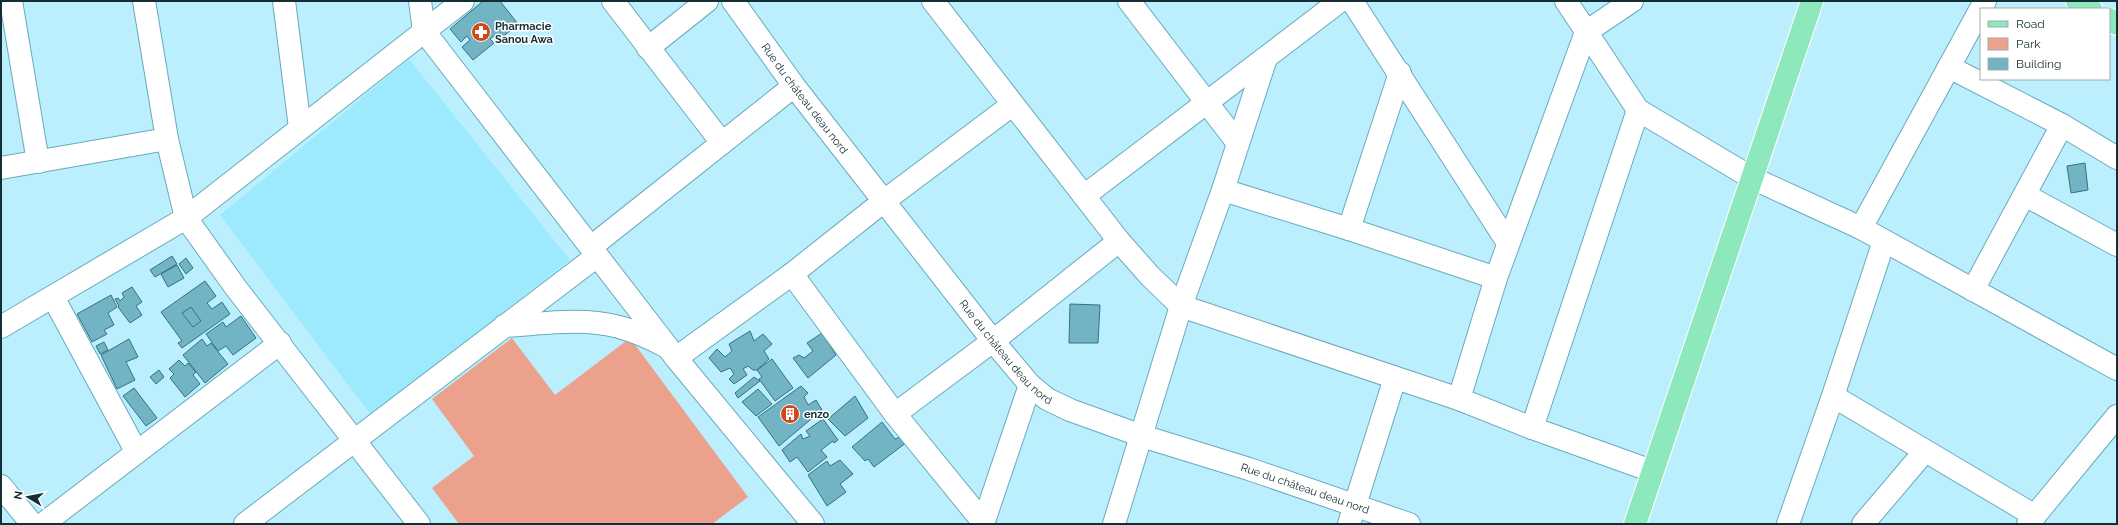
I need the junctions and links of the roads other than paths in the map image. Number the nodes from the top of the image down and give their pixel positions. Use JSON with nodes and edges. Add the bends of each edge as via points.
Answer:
{"nodes":[{"id":1,"x":11,"y":1,"type":"edge"},
{"id":2,"x":144,"y":1,"type":"edge"},
{"id":3,"x":284,"y":1,"type":"edge"},
{"id":4,"x":420,"y":1,"type":"edge"},
{"id":5,"x":463,"y":1,"type":"edge"},
{"id":6,"x":613,"y":1,"type":"edge"},
{"id":7,"x":707,"y":1,"type":"edge"},
{"id":8,"x":733,"y":1,"type":"edge"},
{"id":9,"x":933,"y":1,"type":"edge"},
{"id":10,"x":1129,"y":1,"type":"edge"},
{"id":11,"x":1352,"y":1,"type":"edge"},
{"id":12,"x":1566,"y":1,"type":"edge"},
{"id":13,"x":1632,"y":1,"type":"edge"},
{"id":14,"x":1812,"y":1,"type":"edge"},
{"id":15,"x":2077,"y":1,"type":"edge"},
{"id":16,"x":1327,"y":5,"type":"edge"},
{"id":17,"x":2089,"y":8,"type":"edge"},
{"id":18,"x":1980,"y":10,"type":"edge"},
{"id":19,"x":424,"y":31,"type":"junction"},
{"id":20,"x":1586,"y":32,"type":"junction"},
{"id":21,"x":648,"y":48,"type":"junction"},
{"id":22,"x":1266,"y":58,"type":"junction"},
{"id":23,"x":1949,"y":67,"type":"junction"},
{"id":24,"x":1400,"y":73,"type":"junction"},
{"id":25,"x":794,"y":86,"type":"junction"},
{"id":26,"x":1208,"y":103,"type":"junction"},
{"id":27,"x":1012,"y":105,"type":"junction"},
{"id":28,"x":1638,"y":110,"type":"junction"},
{"id":29,"x":2062,"y":125,"type":"junction"},
{"id":30,"x":300,"y":128,"type":"junction"},
{"id":31,"x":168,"y":139,"type":"junction"},
{"id":32,"x":1237,"y":142,"type":"junction"},
{"id":33,"x":722,"y":143,"type":"junction"},
{"id":34,"x":2117,"y":158,"type":"edge"},
{"id":35,"x":38,"y":162,"type":"junction"},
{"id":36,"x":1,"y":168,"type":"edge"},
{"id":37,"x":1752,"y":178,"type":"junction"},
{"id":38,"x":1223,"y":190,"type":"junction"},
{"id":39,"x":2025,"y":195,"type":"junction"},
{"id":40,"x":1084,"y":196,"type":"junction"},
{"id":41,"x":884,"y":201,"type":"junction"},
{"id":42,"x":186,"y":218,"type":"junction"},
{"id":43,"x":1349,"y":228,"type":"junction"},
{"id":44,"x":1861,"y":228,"type":"junction"},
{"id":45,"x":1119,"y":241,"type":"junction"},
{"id":46,"x":1884,"y":241,"type":"junction"},
{"id":47,"x":1508,"y":243,"type":"junction"},
{"id":48,"x":2117,"y":245,"type":"edge"},
{"id":49,"x":594,"y":251,"type":"junction"},
{"id":50,"x":792,"y":274,"type":"junction"},
{"id":51,"x":1496,"y":278,"type":"junction"},
{"id":52,"x":1973,"y":290,"type":"junction"},
{"id":53,"x":53,"y":297,"type":"junction"},
{"id":54,"x":1182,"y":306,"type":"junction"},
{"id":55,"x":504,"y":326,"type":"junction"},
{"id":56,"x":1,"y":327,"type":"edge"},
{"id":57,"x":994,"y":341,"type":"junction"},
{"id":58,"x":280,"y":343,"type":"junction"},
{"id":59,"x":672,"y":353,"type":"junction"},
{"id":60,"x":2117,"y":369,"type":"edge"},
{"id":61,"x":1396,"y":378,"type":"junction"},
{"id":62,"x":1030,"y":385,"type":"junction"},
{"id":63,"x":1833,"y":396,"type":"junction"},
{"id":64,"x":1459,"y":399,"type":"junction"},
{"id":65,"x":895,"y":414,"type":"junction"},
{"id":66,"x":2117,"y":416,"type":"edge"},
{"id":67,"x":1532,"y":428,"type":"junction"},
{"id":68,"x":1142,"y":436,"type":"junction"},
{"id":69,"x":354,"y":440,"type":"junction"},
{"id":70,"x":136,"y":451,"type":"junction"},
{"id":71,"x":1925,"y":452,"type":"junction"},
{"id":72,"x":1652,"y":471,"type":"junction"},
{"id":73,"x":1,"y":486,"type":"edge"},
{"id":74,"x":1351,"y":515,"type":"edge"},
{"id":75,"x":2031,"y":520,"type":"edge"},
{"id":76,"x":983,"y":523,"type":"edge"},
{"id":77,"x":32,"y":524,"type":"edge"},
{"id":78,"x":43,"y":524,"type":"edge"},
{"id":79,"x":245,"y":524,"type":"edge"},
{"id":80,"x":419,"y":524,"type":"edge"},
{"id":81,"x":813,"y":524,"type":"edge"},
{"id":82,"x":1114,"y":524,"type":"edge"},
{"id":83,"x":1409,"y":524,"type":"edge"},
{"id":84,"x":1635,"y":524,"type":"edge"},
{"id":85,"x":1788,"y":524,"type":"edge"},
{"id":86,"x":1863,"y":524,"type":"edge"}],
"edges":[{"from":1,"to":35,"type":"street"},
{"from":2,"to":31,"type":"street"},
{"from":3,"to":30,"type":"street"},
{"from":4,"to":19,"type":"street"},
{"from":5,"to":19,"type":"street"},
{"from":6,"to":21,"type":"street"},
{"from":7,"to":21,"type":"street"},
{"from":8,"to":25,"type":"street","name":"Rue du château deau nord"},
{"from":9,"to":27,"type":"street"},
{"from":10,"to":26,"type":"street"},
{"from":11,"to":24,"type":"street"},
{"from":12,"to":20,"type":"street"},
{"from":13,"to":20,"type":"street"},
{"from":14,"to":37,"type":"main road"},
{"from":15,"to":17,"type":"main road"},
{"from":16,"to":22,"type":"street"},
{"from":18,"to":23,"type":"street"},
{"from":19,"to":30,"type":"street"},
{"from":19,"to":49,"type":"street"},
{"from":20,"to":28,"type":"street"},
{"from":20,"to":47,"type":"street"},
{"from":21,"to":33,"type":"street"},
{"from":22,"to":26,"type":"street"},
{"from":22,"to":32,"type":"street"},
{"from":23,"to":29,"type":"street"},
{"from":23,"to":44,"type":"street"},
{"from":24,"to":43,"type":"street"},
{"from":24,"to":47,"type":"street"},
{"from":25,"to":33,"type":"street"},
{"from":25,"to":41,"type":"street","name":"Rue du château deau nord"},
{"from":26,"to":32,"type":"street"},
{"from":26,"to":40,"type":"street"},
{"from":27,"to":40,"type":"street"},
{"from":27,"to":41,"type":"street"},
{"from":28,"to":37,"type":"street"},
{"from":28,"to":67,"type":"street"},
{"from":29,"to":34,"type":"street"},
{"from":29,"to":39,"type":"street"},
{"from":30,"to":42,"type":"street"},
{"from":31,"to":35,"type":"street"},
{"from":31,"to":42,"type":"street"},
{"from":32,"to":38,"type":"street"},
{"from":33,"to":49,"type":"street"},
{"from":35,"to":36,"type":"street"},
{"from":37,"to":44,"type":"street"},
{"from":37,"to":72,"type":"main road"},
{"from":38,"to":43,"type":"street"},
{"from":38,"to":54,"type":"street"},
{"from":39,"to":48,"type":"street"},
{"from":39,"to":52,"type":"street"},
{"from":40,"to":45,"type":"street"},
{"from":41,"to":50,"type":"street"},
{"from":41,"to":57,"type":"street","name":"Rue du château deau nord"},
{"from":42,"to":53,"type":"street"},
{"from":42,"to":58,"type":"street","via":[[236,288]]},
{"from":43,"to":51,"type":"street"},
{"from":44,"to":46,"type":"street"},
{"from":45,"to":54,"type":"street","via":[[1150,276]]},
{"from":45,"to":57,"type":"street"},
{"from":46,"to":52,"type":"street"},
{"from":46,"to":63,"type":"street"},
{"from":47,"to":51,"type":"street"},
{"from":49,"to":55,"type":"street"},
{"from":49,"to":59,"type":"street"},
{"from":50,"to":59,"type":"street"},
{"from":50,"to":65,"type":"street"},
{"from":51,"to":64,"type":"street"},
{"from":52,"to":60,"type":"street"},
{"from":53,"to":56,"type":"street"},
{"from":53,"to":70,"type":"street"},
{"from":54,"to":61,"type":"street"},
{"from":54,"to":68,"type":"street"},
{"from":55,"to":59,"type":"street","via":[[572,323],[617,326],[642,334]]},
{"from":55,"to":69,"type":"street"},
{"from":57,"to":62,"type":"street","name":"Rue du château deau nord"},
{"from":57,"to":65,"type":"street"},
{"from":58,"to":69,"type":"street"},
{"from":58,"to":70,"type":"street"},
{"from":59,"to":81,"type":"street"},
{"from":61,"to":64,"type":"street"},
{"from":61,"to":74,"type":"street"},
{"from":62,"to":68,"type":"street","name":"Rue du château deau nord","via":[[1047,399],[1070,410]]},
{"from":62,"to":76,"type":"street"},
{"from":63,"to":71,"type":"street"},
{"from":63,"to":85,"type":"street"},
{"from":64,"to":67,"type":"street"},
{"from":65,"to":76,"type":"street"},
{"from":66,"to":75,"type":"street"},
{"from":67,"to":72,"type":"street"},
{"from":68,"to":74,"type":"street","name":"Rue du château deau nord","via":[[1249,469]]},
{"from":68,"to":82,"type":"street"},
{"from":69,"to":79,"type":"street"},
{"from":69,"to":80,"type":"street"},
{"from":70,"to":78,"type":"street"},
{"from":71,"to":75,"type":"street"},
{"from":71,"to":86,"type":"street"},
{"from":72,"to":84,"type":"main road"},
{"from":73,"to":77,"type":"street"},
{"from":74,"to":83,"type":"street","name":"Rue du château deau nord"}]}
